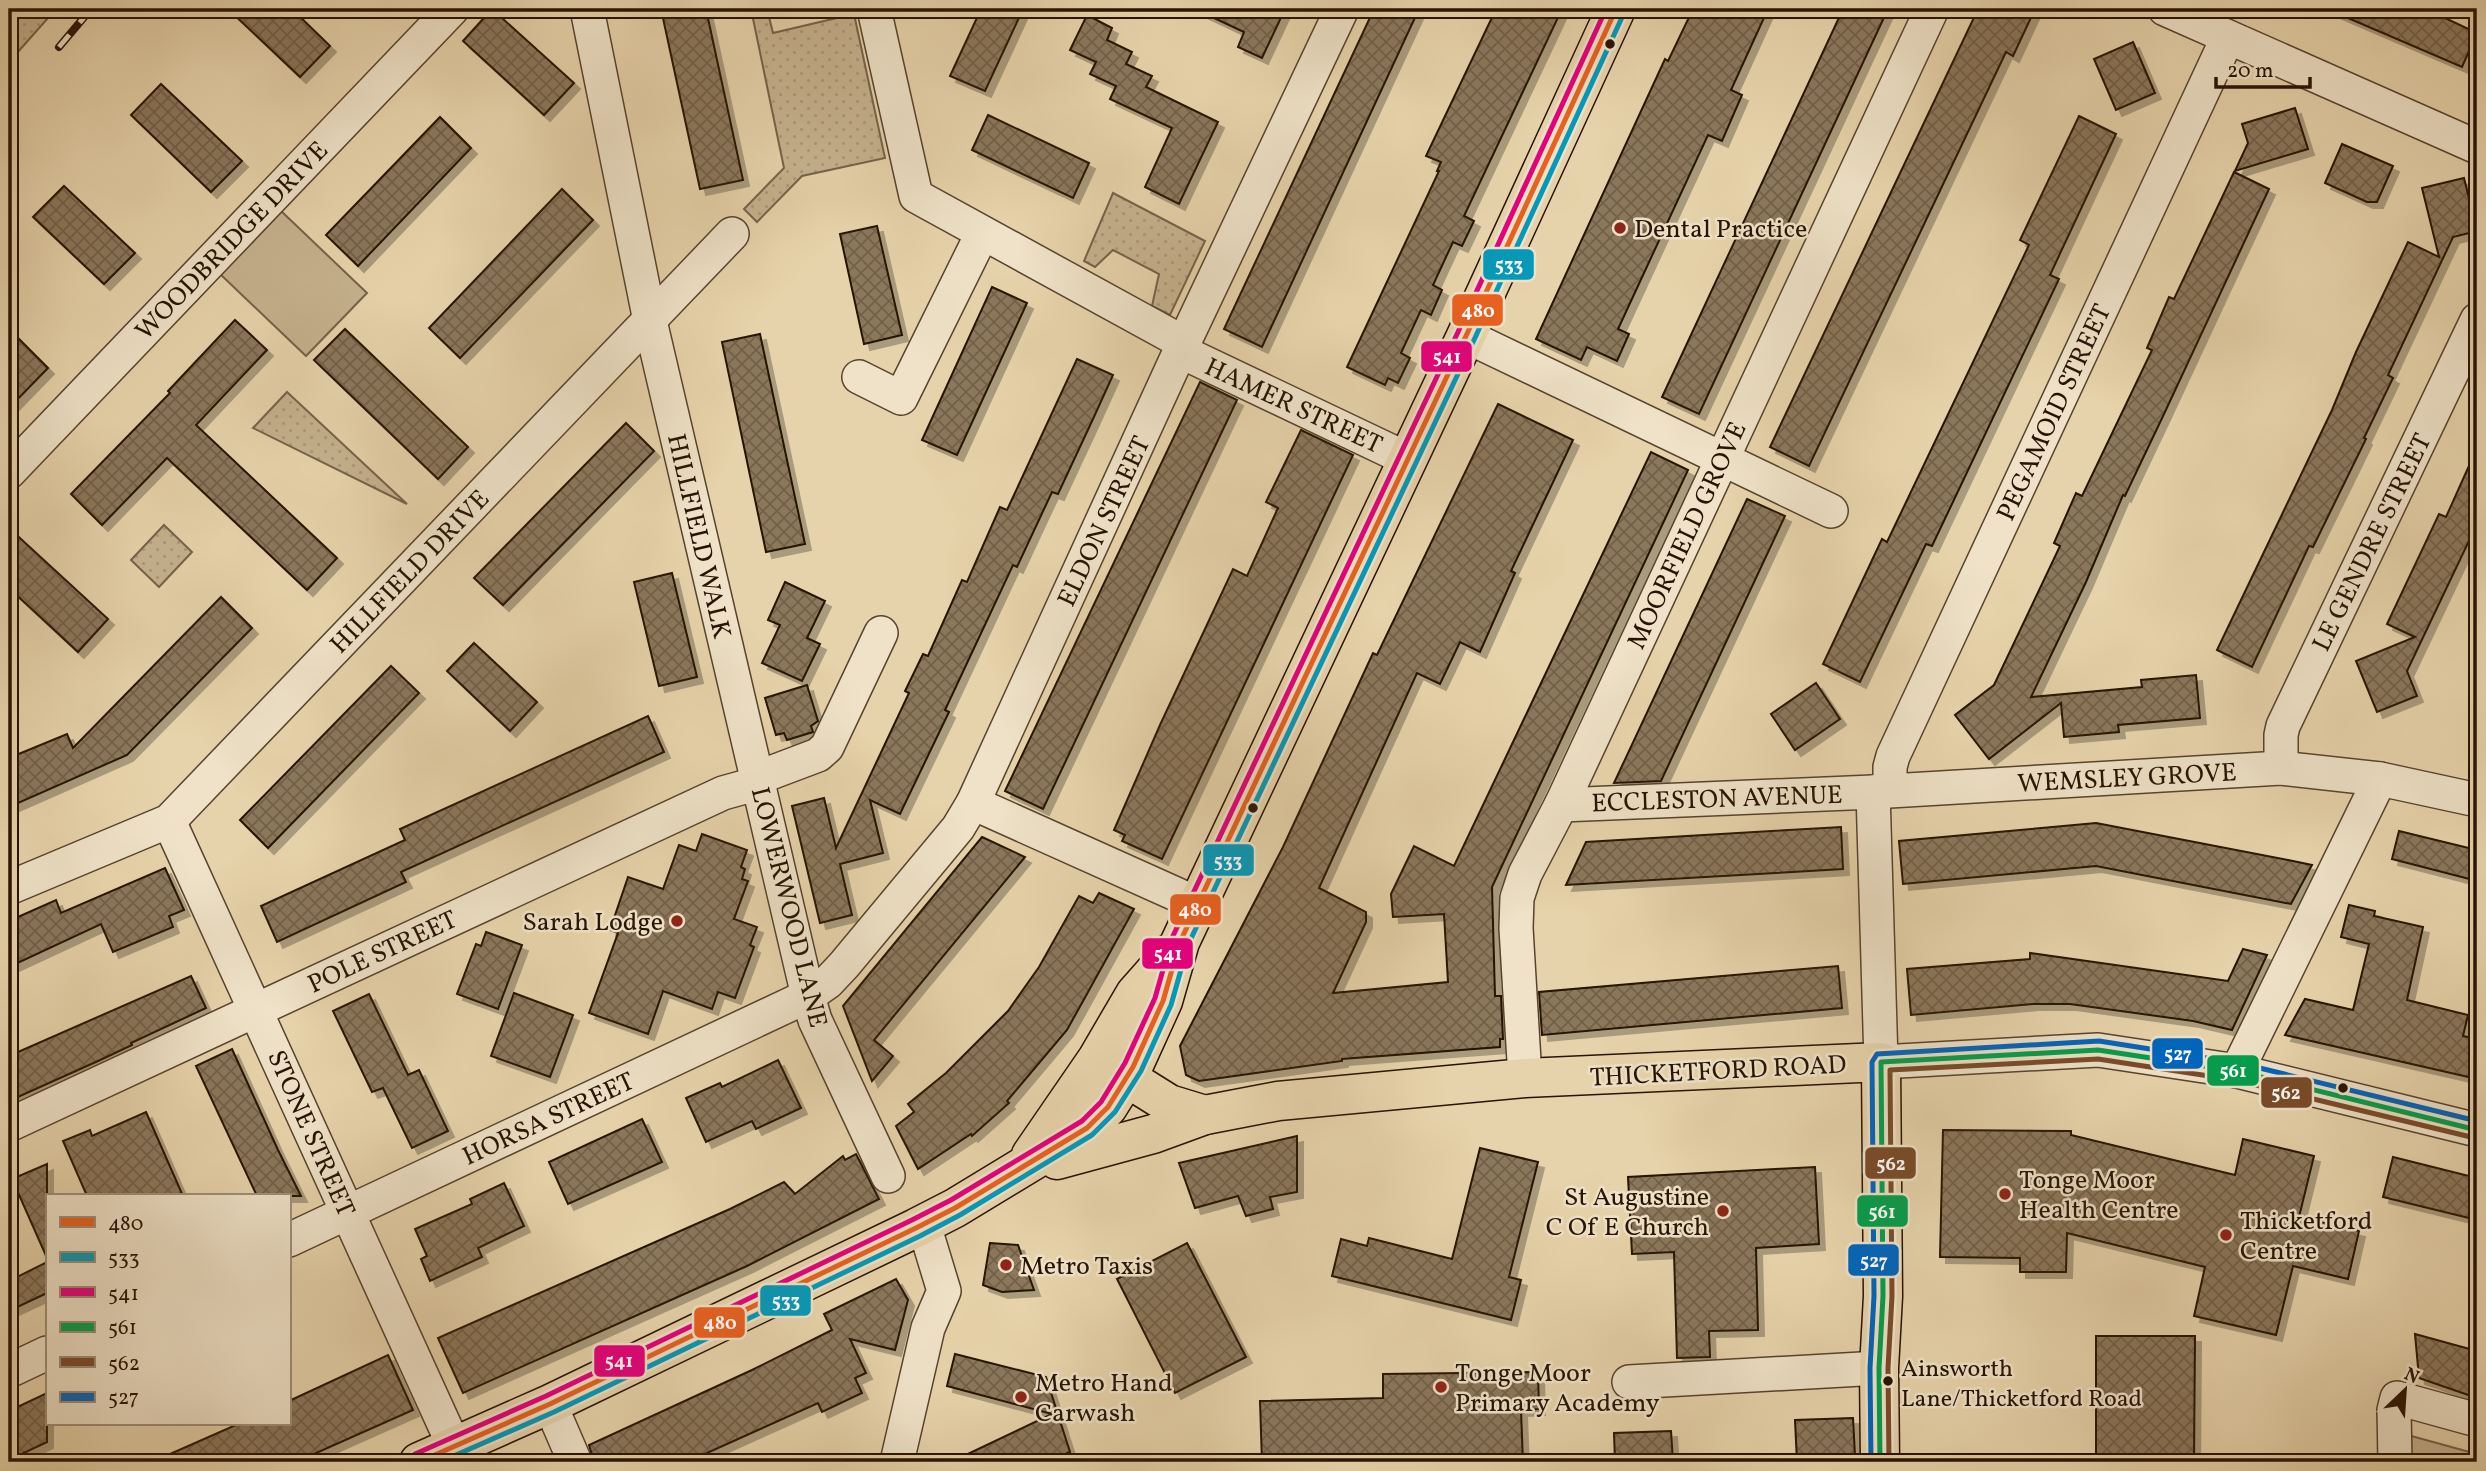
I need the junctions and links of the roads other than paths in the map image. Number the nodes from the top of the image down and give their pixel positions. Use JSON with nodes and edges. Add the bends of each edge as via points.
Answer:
{"nodes":[{"id":1,"x":453,"y":9,"type":"edge"},
{"id":2,"x":587,"y":9,"type":"edge"},
{"id":3,"x":874,"y":9,"type":"edge"},
{"id":4,"x":1342,"y":9,"type":"edge"},
{"id":5,"x":1616,"y":9,"type":"edge"},
{"id":6,"x":1932,"y":9,"type":"edge"},
{"id":7,"x":2165,"y":9,"type":"edge"},
{"id":8,"x":2228,"y":37,"type":"junction"},
{"id":9,"x":2477,"y":147,"type":"edge"},
{"id":10,"x":732,"y":234,"type":"dead end"},
{"id":11,"x":982,"y":234,"type":"junction"},
{"id":12,"x":2477,"y":320,"type":"edge"},
{"id":13,"x":650,"y":321,"type":"junction"},
{"id":14,"x":1466,"y":336,"type":"junction"},
{"id":15,"x":1182,"y":347,"type":"junction"},
{"id":16,"x":859,"y":377,"type":"dead end"},
{"id":17,"x":1722,"y":458,"type":"junction"},
{"id":18,"x":1407,"y":459,"type":"junction"},
{"id":19,"x":9,"y":472,"type":"edge"},
{"id":20,"x":1831,"y":510,"type":"dead end"},
{"id":21,"x":881,"y":632,"type":"dead end"},
{"id":22,"x":2281,"y":768,"type":"junction"},
{"id":23,"x":756,"y":770,"type":"junction"},
{"id":24,"x":2380,"y":779,"type":"junction"},
{"id":25,"x":1881,"y":791,"type":"junction"},
{"id":26,"x":2477,"y":800,"type":"edge"},
{"id":27,"x":974,"y":803,"type":"junction"},
{"id":28,"x":1561,"y":805,"type":"junction"},
{"id":29,"x":169,"y":821,"type":"junction"},
{"id":30,"x":9,"y":888,"type":"edge"},
{"id":31,"x":1198,"y":904,"type":"junction"},
{"id":32,"x":808,"y":996,"type":"junction"},
{"id":33,"x":255,"y":1009,"type":"junction"},
{"id":34,"x":1881,"y":1062,"type":"junction"},
{"id":35,"x":1112,"y":1068,"type":"junction"},
{"id":36,"x":2236,"y":1071,"type":"junction"},
{"id":37,"x":1525,"y":1078,"type":"junction"},
{"id":38,"x":1205,"y":1115,"type":"junction"},
{"id":39,"x":9,"y":1125,"type":"edge"},
{"id":40,"x":2477,"y":1130,"type":"edge"},
{"id":41,"x":1018,"y":1169,"type":"junction"},
{"id":42,"x":888,"y":1176,"type":"dead end"},
{"id":43,"x":348,"y":1212,"type":"junction"},
{"id":44,"x":924,"y":1224,"type":"junction"},
{"id":45,"x":290,"y":1240,"type":"edge"},
{"id":46,"x":46,"y":1353,"type":"edge"},
{"id":47,"x":1880,"y":1368,"type":"junction"},
{"id":48,"x":9,"y":1371,"type":"edge"},
{"id":49,"x":1629,"y":1382,"type":"dead end"},
{"id":50,"x":550,"y":1404,"type":"junction"},
{"id":51,"x":2477,"y":1420,"type":"edge"},
{"id":52,"x":454,"y":1446,"type":"junction"},
{"id":53,"x":419,"y":1462,"type":"edge"},
{"id":54,"x":575,"y":1462,"type":"edge"},
{"id":55,"x":897,"y":1462,"type":"edge"},
{"id":56,"x":1881,"y":1462,"type":"edge"},
{"id":57,"x":2395,"y":1462,"type":"edge"}],
"edges":[{"from":1,"to":19,"type":"street","name":"WOODBRIDGE DRIVE"},
{"from":2,"to":13,"type":"street"},
{"from":3,"to":11,"type":"street","name":"HAMER STREET","via":[[916,196]]},
{"from":4,"to":15,"type":"street","name":"ELDON STREET"},
{"from":5,"to":14,"type":"main road"},
{"from":6,"to":17,"type":"street","name":"MOORFIELD GROVE"},
{"from":7,"to":8,"type":"street"},
{"from":8,"to":9,"type":"street"},
{"from":8,"to":25,"type":"street","name":"PEGAMOID STREET","via":[[1893,756]]},
{"from":10,"to":13,"type":"street","name":"HILLFIELD DRIVE"},
{"from":11,"to":15,"type":"street","name":"HAMER STREET"},
{"from":11,"to":16,"type":"street","via":[[901,398]]},
{"from":12,"to":22,"type":"street","name":"LE GENDRE STREET","via":[[2283,726]]},
{"from":13,"to":23,"type":"street","name":"HILLFIELD WALK"},
{"from":13,"to":29,"type":"street","name":"HILLFIELD DRIVE"},
{"from":14,"to":17,"type":"street"},
{"from":14,"to":18,"type":"main road"},
{"from":15,"to":18,"type":"street","name":"HAMER STREET"},
{"from":15,"to":27,"type":"street","name":"ELDON STREET"},
{"from":17,"to":20,"type":"street"},
{"from":17,"to":28,"type":"street","name":"MOORFIELD GROVE"},
{"from":18,"to":31,"type":"main road"},
{"from":21,"to":23,"type":"street","name":"POLE STREET","via":[[827,747],[818,755]]},
{"from":22,"to":24,"type":"street","name":"WEMSLEY GROVE"},
{"from":22,"to":25,"type":"street","name":"WEMSLEY GROVE"},
{"from":23,"to":32,"type":"street","name":"LOWERWOOD LANE"},
{"from":23,"to":33,"type":"street","name":"POLE STREET","via":[[723,793]]},
{"from":24,"to":26,"type":"street","name":"WEMSLEY GROVE"},
{"from":24,"to":36,"type":"street"},
{"from":25,"to":28,"type":"street","name":"ECCLESTON AVENUE"},
{"from":25,"to":34,"type":"street","name":"PEGAMOID STREET","via":[[1875,902]]},
{"from":27,"to":31,"type":"street"},
{"from":27,"to":32,"type":"street","name":"ELDON STREET","via":[[844,965]]},
{"from":28,"to":37,"type":"street","name":"MOORFIELD GROVE","via":[[1517,898]]},
{"from":29,"to":30,"type":"street"},
{"from":29,"to":33,"type":"street","name":"STONE STREET"},
{"from":31,"to":35,"type":"main road","via":[[1180,942],[1135,994]]},
{"from":32,"to":42,"type":"street","name":"LOWERWOOD LANE"},
{"from":32,"to":43,"type":"street","name":"HORSA STREET"},
{"from":33,"to":39,"type":"street","name":"POLE STREET"},
{"from":33,"to":43,"type":"street","name":"STONE STREET"},
{"from":34,"to":36,"type":"street","name":"THICKETFORD ROAD","via":[[2098,1050]]},
{"from":34,"to":37,"type":"main road","name":"THICKETFORD ROAD"},
{"from":34,"to":47,"type":"main road"},
{"from":35,"to":38,"type":"main road","name":"THICKETFORD ROAD","via":[[1169,1104]]},
{"from":35,"to":41,"type":"main road"},
{"from":36,"to":40,"type":"street","name":"THICKETFORD ROAD"},
{"from":37,"to":38,"type":"main road","name":"THICKETFORD ROAD","via":[[1278,1101]]},
{"from":38,"to":41,"type":"main road","name":"THICKETFORD ROAD","via":[[1153,1134]]},
{"from":41,"to":44,"type":"main road"},
{"from":43,"to":45,"type":"street","name":"HORSA STREET"},
{"from":43,"to":52,"type":"street","name":"STONE STREET"},
{"from":44,"to":50,"type":"main road"},
{"from":44,"to":55,"type":"street","via":[[944,1291],[928,1328]]},
{"from":46,"to":48,"type":"street"},
{"from":47,"to":49,"type":"street","via":[[1696,1393]]},
{"from":47,"to":56,"type":"main road"},
{"from":50,"to":52,"type":"main road"},
{"from":50,"to":54,"type":"street"},
{"from":51,"to":57,"type":"street","via":[[2400,1397],[2394,1410]]},
{"from":52,"to":53,"type":"main road"}]}
